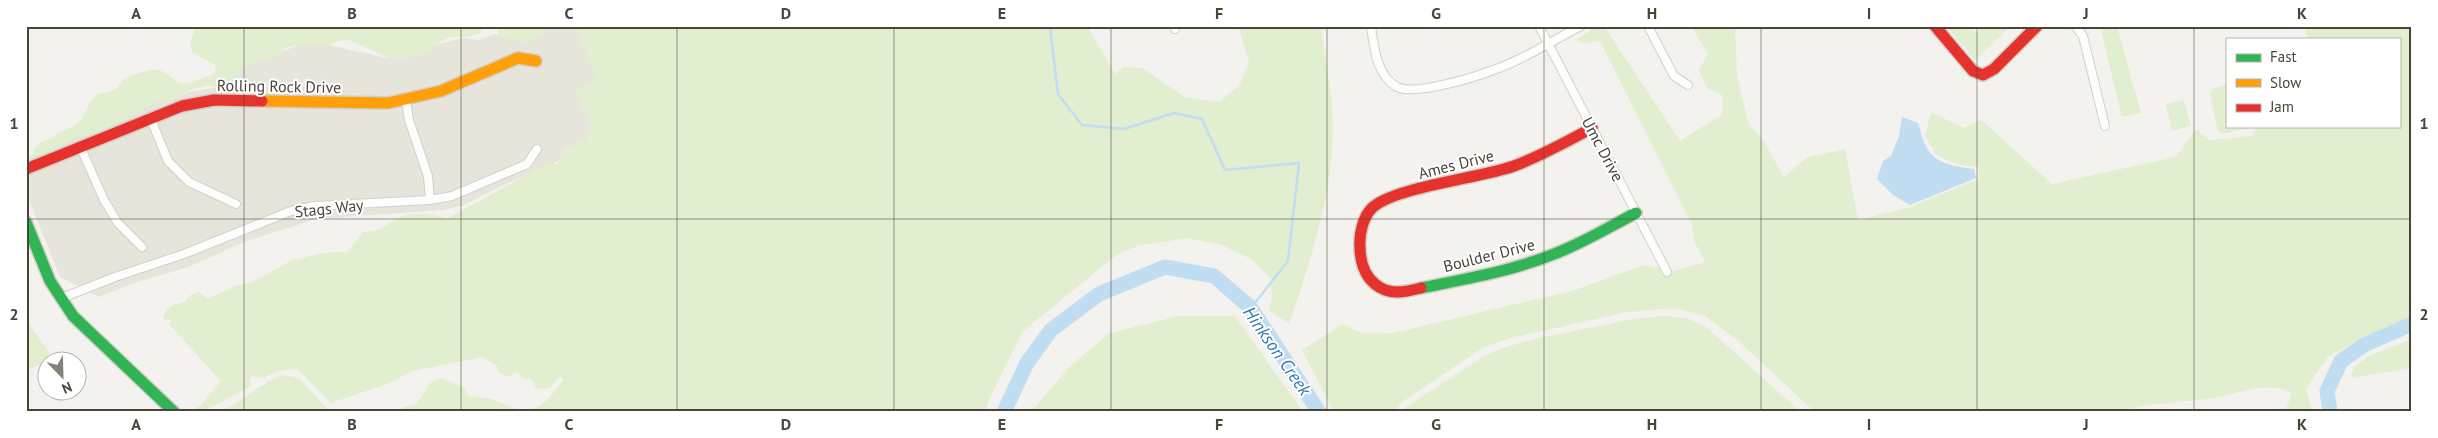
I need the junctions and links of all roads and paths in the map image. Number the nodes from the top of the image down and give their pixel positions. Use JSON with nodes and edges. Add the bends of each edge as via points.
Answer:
{"nodes":[{"id":1,"x":1372,"y":26,"type":"edge"},
{"id":2,"x":1539,"y":26,"type":"edge"},
{"id":3,"x":1581,"y":26,"type":"edge"},
{"id":4,"x":1648,"y":26,"type":"edge"},
{"id":5,"x":1935,"y":26,"type":"edge"},
{"id":6,"x":2037,"y":26,"type":"edge"},
{"id":7,"x":2075,"y":26,"type":"edge"},
{"id":8,"x":1548,"y":43,"type":"junction"},
{"id":9,"x":536,"y":61,"type":"dead end"},
{"id":10,"x":1688,"y":85,"type":"dead end"},
{"id":11,"x":406,"y":100,"type":"junction"},
{"id":12,"x":150,"y":118,"type":"junction"},
{"id":13,"x":2106,"y":126,"type":"dead end"},
{"id":14,"x":1592,"y":128,"type":"junction"},
{"id":15,"x":80,"y":146,"type":"junction"},
{"id":16,"x":537,"y":149,"type":"dead end"},
{"id":17,"x":26,"y":169,"type":"edge"},
{"id":18,"x":430,"y":200,"type":"junction"},
{"id":19,"x":236,"y":204,"type":"dead end"},
{"id":20,"x":1636,"y":213,"type":"junction"},
{"id":21,"x":26,"y":222,"type":"edge"},
{"id":22,"x":142,"y":247,"type":"dead end"},
{"id":23,"x":1360,"y":256,"type":"joint"},
{"id":24,"x":1667,"y":272,"type":"dead end"},
{"id":25,"x":62,"y":298,"type":"junction"},
{"id":26,"x":174,"y":412,"type":"edge"}],
"edges":[{"from":1,"to":8,"type":"street","via":[[1379,66],[1390,82],[1406,90],[1420,90],[1496,69]]},
{"from":2,"to":8,"type":"street","name":"Umc Drive"},
{"from":3,"to":8,"type":"street"},
{"from":4,"to":10,"type":"street","via":[[1674,76]]},
{"from":5,"to":6,"type":"street","via":[[1974,71],[1983,75],[1994,69]]},
{"from":7,"to":13,"type":"street","via":[[2083,36]]},
{"from":8,"to":14,"type":"street","name":"Umc Drive"},
{"from":9,"to":11,"type":"street","name":"Rolling Rock Drive","via":[[518,58],[441,91]]},
{"from":11,"to":12,"type":"street","name":"Rolling Rock Drive","via":[[388,104],[214,100],[182,106]]},
{"from":11,"to":18,"type":"street","via":[[409,120],[428,176]]},
{"from":12,"to":15,"type":"street","name":"Rolling Rock Drive"},
{"from":12,"to":19,"type":"street","via":[[168,161],[189,182]]},
{"from":14,"to":20,"type":"street","name":"Umc Drive"},
{"from":14,"to":23,"type":"street","name":"Ames Drive","via":[[1512,167],[1380,201],[1370,211],[1363,227]]},
{"from":15,"to":17,"type":"street","name":"Rolling Rock Drive"},
{"from":15,"to":22,"type":"street","via":[[118,223]]},
{"from":16,"to":18,"type":"street","name":"Stags Way","via":[[527,164],[452,196]]},
{"from":18,"to":25,"type":"street","name":"Stags Way","via":[[314,206],[290,211]]},
{"from":20,"to":23,"type":"street","name":"Boulder Drive","via":[[1545,258],[1399,293],[1383,290],[1372,282]]},
{"from":20,"to":24,"type":"street","name":"Umc Drive"},
{"from":21,"to":25,"type":"street","via":[[50,281]]},
{"from":25,"to":26,"type":"street","via":[[73,316]]}]}
